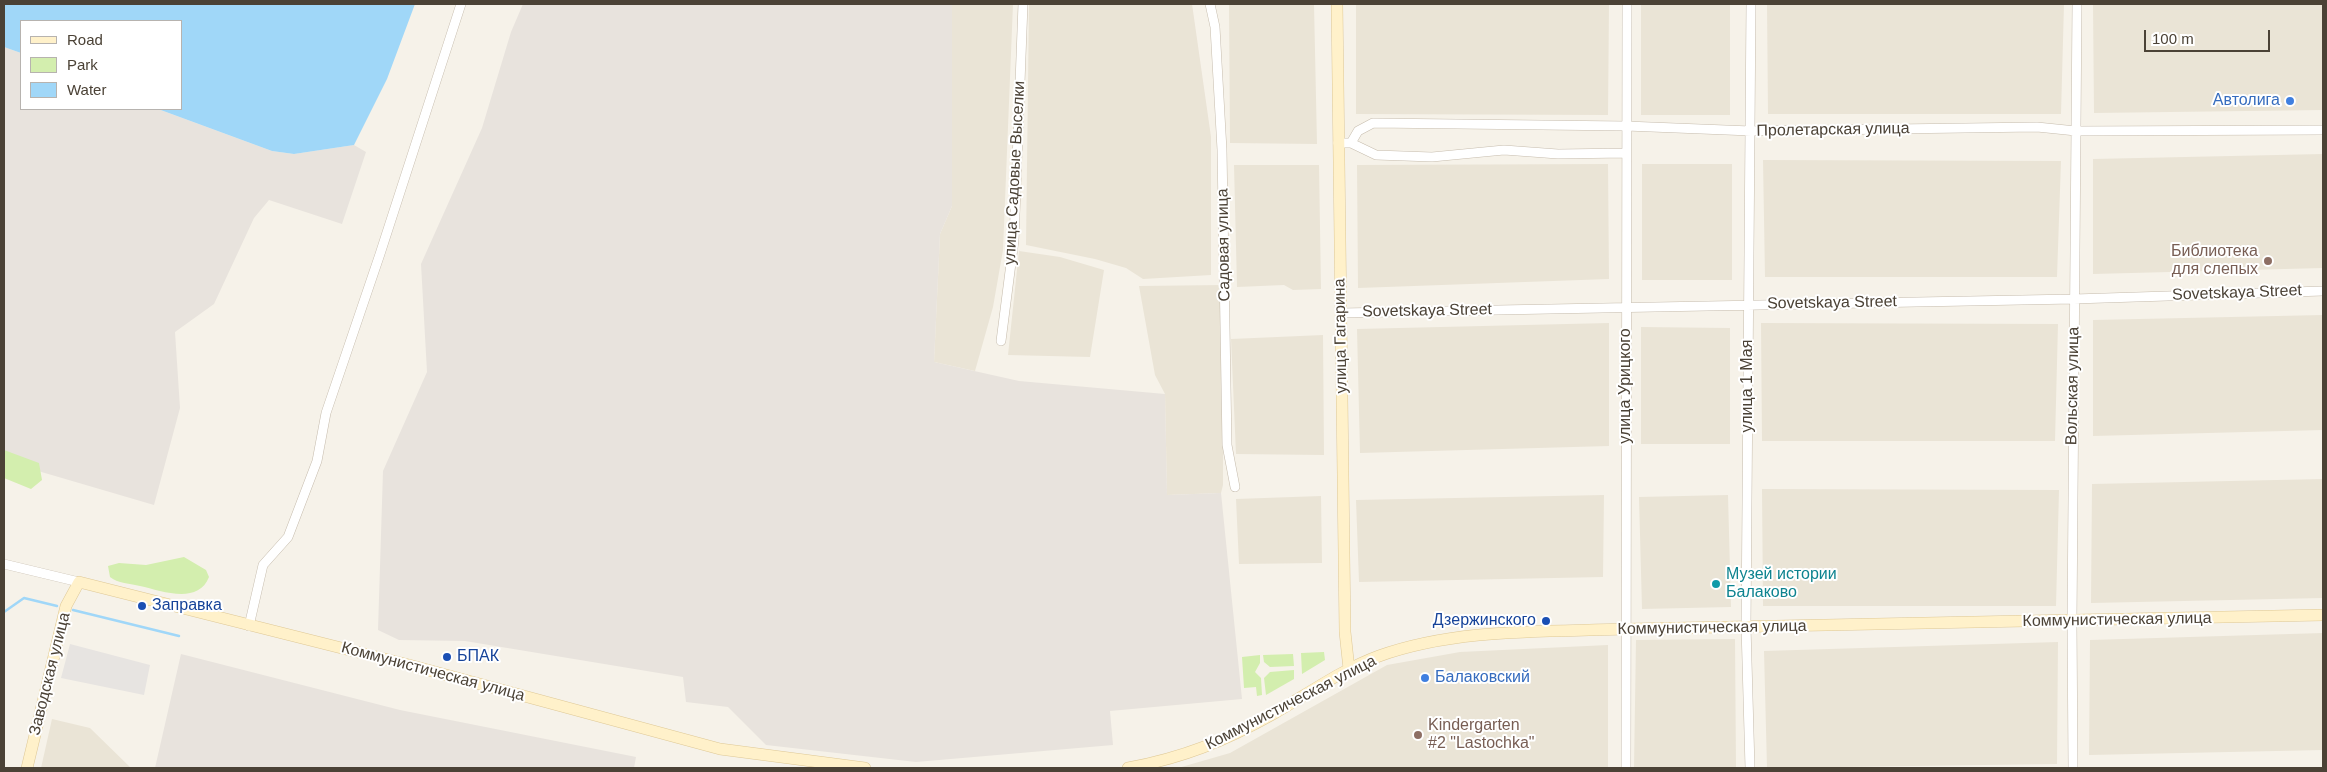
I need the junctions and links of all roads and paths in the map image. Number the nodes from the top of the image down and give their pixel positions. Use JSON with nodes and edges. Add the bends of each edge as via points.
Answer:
{"nodes":[{"id":1,"x":461,"y":4,"type":"edge"},
{"id":2,"x":1023,"y":4,"type":"edge"},
{"id":3,"x":1210,"y":4,"type":"edge"},
{"id":4,"x":1337,"y":4,"type":"edge"},
{"id":5,"x":1627,"y":4,"type":"edge"},
{"id":6,"x":1751,"y":4,"type":"edge"},
{"id":7,"x":2076,"y":4,"type":"edge"},
{"id":8,"x":1626,"y":126,"type":"junction"},
{"id":9,"x":2323,"y":130,"type":"edge"},
{"id":10,"x":1751,"y":131,"type":"junction"},
{"id":11,"x":2076,"y":131,"type":"junction"},
{"id":12,"x":1338,"y":143,"type":"junction"},
{"id":13,"x":1350,"y":143,"type":"junction"},
{"id":14,"x":1626,"y":153,"type":"junction"},
{"id":15,"x":2323,"y":291,"type":"edge"},
{"id":16,"x":2074,"y":298,"type":"junction"},
{"id":17,"x":1749,"y":305,"type":"junction"},
{"id":18,"x":1626,"y":308,"type":"junction"},
{"id":19,"x":1341,"y":313,"type":"junction"},
{"id":20,"x":1001,"y":341,"type":"dead end"},
{"id":21,"x":1235,"y":487,"type":"dead end"},
{"id":22,"x":4,"y":564,"type":"edge"},
{"id":23,"x":79,"y":582,"type":"junction"},
{"id":24,"x":2323,"y":615,"type":"edge"},
{"id":25,"x":2072,"y":622,"type":"junction"},
{"id":26,"x":249,"y":626,"type":"junction"},
{"id":27,"x":1746,"y":626,"type":"junction"},
{"id":28,"x":1627,"y":629,"type":"junction"},
{"id":29,"x":1349,"y":669,"type":"junction"},
{"id":30,"x":27,"y":768,"type":"edge"},
{"id":31,"x":865,"y":768,"type":"edge"},
{"id":32,"x":1128,"y":768,"type":"edge"},
{"id":33,"x":1626,"y":768,"type":"edge"},
{"id":34,"x":1750,"y":768,"type":"edge"},
{"id":35,"x":2073,"y":768,"type":"edge"}],
"edges":[{"from":1,"to":26,"type":"street","via":[[326,413],[317,461],[288,537],[263,565]]},
{"from":2,"to":20,"type":"street","name":"улица Садовые Выселки","via":[[1014,240]]},
{"from":3,"to":21,"type":"street","name":"Садовая улица","via":[[1215,27],[1222,150],[1228,445]]},
{"from":4,"to":12,"type":"main road","name":"улица Гагарина"},
{"from":5,"to":8,"type":"street","name":"улица Урицкого"},
{"from":6,"to":10,"type":"street","name":"улица 1 Мая"},
{"from":7,"to":11,"type":"street","name":"Вольская улица"},
{"from":8,"to":10,"type":"street","name":"Пролетарская улица"},
{"from":8,"to":13,"type":"street","name":"Пролетарская улица","via":[[1373,123],[1358,130]]},
{"from":8,"to":14,"type":"street","name":"улица Урицкого"},
{"from":9,"to":11,"type":"street","name":"Пролетарская улица"},
{"from":10,"to":11,"type":"street","name":"Пролетарская улица","via":[[2038,127]]},
{"from":10,"to":17,"type":"street","name":"улица 1 Мая"},
{"from":11,"to":16,"type":"street","name":"Вольская улица"},
{"from":12,"to":13,"type":"street"},
{"from":12,"to":19,"type":"main road","name":"улица Гагарина"},
{"from":13,"to":14,"type":"street","via":[[1385,156],[1432,157],[1504,150],[1558,154]]},
{"from":14,"to":18,"type":"street","name":"улица Урицкого"},
{"from":15,"to":16,"type":"street","name":"Sovetskaya Street"},
{"from":16,"to":17,"type":"street","name":"Sovetskaya Street"},
{"from":16,"to":25,"type":"street","name":"Вольская улица"},
{"from":17,"to":18,"type":"street","name":"Sovetskaya Street"},
{"from":17,"to":27,"type":"street","name":"улица 1 Мая"},
{"from":18,"to":19,"type":"street","name":"Sovetskaya Street"},
{"from":18,"to":28,"type":"street","name":"улица Урицкого"},
{"from":19,"to":29,"type":"main road","name":"улица Гагарина","via":[[1345,632]]},
{"from":22,"to":23,"type":"street","name":"Коммунистическая улица"},
{"from":23,"to":26,"type":"main road","name":"Коммунистическая улица"},
{"from":23,"to":30,"type":"main road","name":"Заводская улица","via":[[66,606]]},
{"from":24,"to":25,"type":"main road","name":"Коммунистическая улица"},
{"from":25,"to":27,"type":"main road","name":"Коммунистическая улица"},
{"from":25,"to":35,"type":"street","name":"Вольская улица"},
{"from":26,"to":31,"type":"main road","name":"Коммунистическая улица","via":[[413,666],[720,749]]},
{"from":27,"to":28,"type":"main road","name":"Коммунистическая улица"},
{"from":27,"to":34,"type":"street","name":"улица 1 Мая"},
{"from":28,"to":29,"type":"main road","name":"Коммунистическая улица","via":[[1513,633],[1454,639],[1396,651]]},
{"from":28,"to":33,"type":"street","name":"улица Урицкого"},
{"from":29,"to":32,"type":"main road","name":"Коммунистическая улица","via":[[1221,741],[1188,755]]}]}
